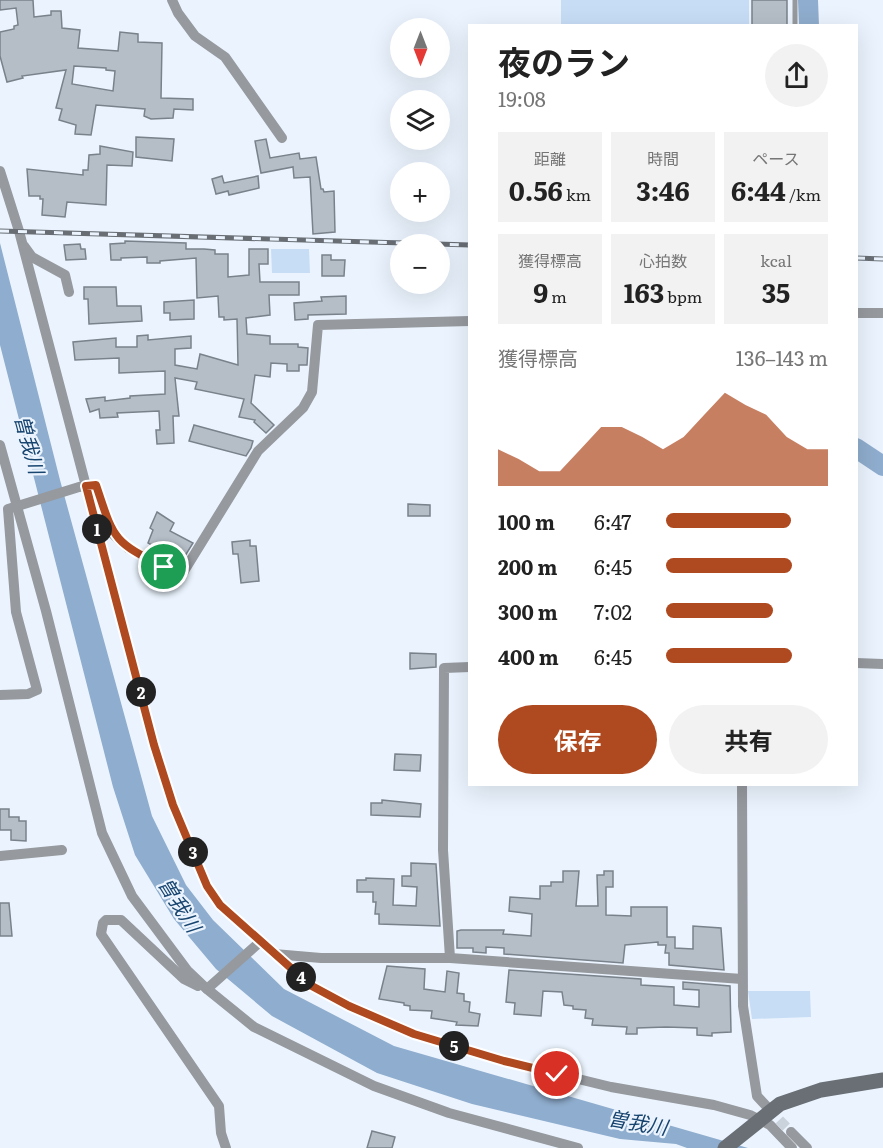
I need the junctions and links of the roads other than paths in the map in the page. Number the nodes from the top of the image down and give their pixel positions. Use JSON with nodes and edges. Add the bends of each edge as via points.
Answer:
{"nodes":[{"id":1,"x":172,"y":0,"type":"edge"},
{"id":2,"x":795,"y":0,"type":"edge"},
{"id":3,"x":795,"y":24,"type":"edge"},
{"id":4,"x":282,"y":138,"type":"dead end"},
{"id":5,"x":0,"y":171,"type":"edge"},
{"id":6,"x":21,"y":241,"type":"junction"},
{"id":7,"x":69,"y":292,"type":"dead end"},
{"id":8,"x":858,"y":313,"type":"edge"},
{"id":9,"x":883,"y":313,"type":"edge"},
{"id":10,"x":468,"y":321,"type":"edge"},
{"id":11,"x":0,"y":446,"type":"edge"},
{"id":12,"x":82,"y":487,"type":"junction"},
{"id":13,"x":17,"y":504,"type":"junction"},
{"id":14,"x":858,"y":663,"type":"edge"},
{"id":15,"x":883,"y":664,"type":"edge"},
{"id":16,"x":468,"y":667,"type":"edge"},
{"id":17,"x":0,"y":695,"type":"edge"},
{"id":18,"x":742,"y":786,"type":"edge"},
{"id":19,"x":62,"y":850,"type":"dead end"},
{"id":20,"x":0,"y":856,"type":"edge"},
{"id":21,"x":258,"y":943,"type":"junction"},
{"id":22,"x":274,"y":954,"type":"junction"},
{"id":23,"x":450,"y":958,"type":"junction"},
{"id":24,"x":742,"y":979,"type":"junction"},
{"id":25,"x":210,"y":986,"type":"junction"},
{"id":26,"x":883,"y":1080,"type":"edge"},
{"id":27,"x":761,"y":1117,"type":"junction"},
{"id":28,"x":791,"y":1132,"type":"tunnel mouth"},
{"id":29,"x":226,"y":1148,"type":"edge"},
{"id":30,"x":578,"y":1148,"type":"edge"},
{"id":31,"x":725,"y":1148,"type":"edge"},
{"id":32,"x":792,"y":1148,"type":"edge"},
{"id":33,"x":807,"y":1148,"type":"edge"}],
"edges":[{"from":1,"to":4,"type":"street","via":[[195,36],[225,57]]},
{"from":2,"to":3,"type":"lane"},
{"from":5,"to":6,"type":"street"},
{"from":6,"to":7,"type":"street","via":[[32,257],[65,275]]},
{"from":6,"to":12,"type":"street"},
{"from":8,"to":9,"type":"street"},
{"from":10,"to":12,"type":"street","via":[[318,325],[312,392],[303,408],[258,452],[181,576],[128,549],[113,534],[96,485]]},
{"from":11,"to":13,"type":"street"},
{"from":12,"to":13,"type":"street"},
{"from":12,"to":21,"type":"street","via":[[173,805],[207,886]]},
{"from":13,"to":17,"type":"street","via":[[8,509],[16,612],[37,690]]},
{"from":13,"to":25,"type":"street","via":[[102,833],[132,896],[187,970]]},
{"from":14,"to":15,"type":"street"},
{"from":16,"to":23,"type":"street","via":[[444,668],[443,850]]},
{"from":18,"to":24,"type":"street"},
{"from":19,"to":20,"type":"street"},
{"from":21,"to":22,"type":"street"},
{"from":21,"to":25,"type":"street"},
{"from":22,"to":23,"type":"street"},
{"from":22,"to":27,"type":"street","via":[[310,985],[414,1034],[611,1087]]},
{"from":23,"to":24,"type":"street"},
{"from":24,"to":27,"type":"street"},
{"from":25,"to":29,"type":"street","via":[[184,979],[121,920],[103,923],[101,934],[219,1106]]},
{"from":25,"to":30,"type":"street","via":[[254,1027],[374,1086],[448,1113]]},
{"from":26,"to":27,"type":"main road","via":[[821,1090],[780,1104]]},
{"from":27,"to":31,"type":"main road"},
{"from":27,"to":32,"type":"street"},
{"from":28,"to":33,"type":"street"}]}
